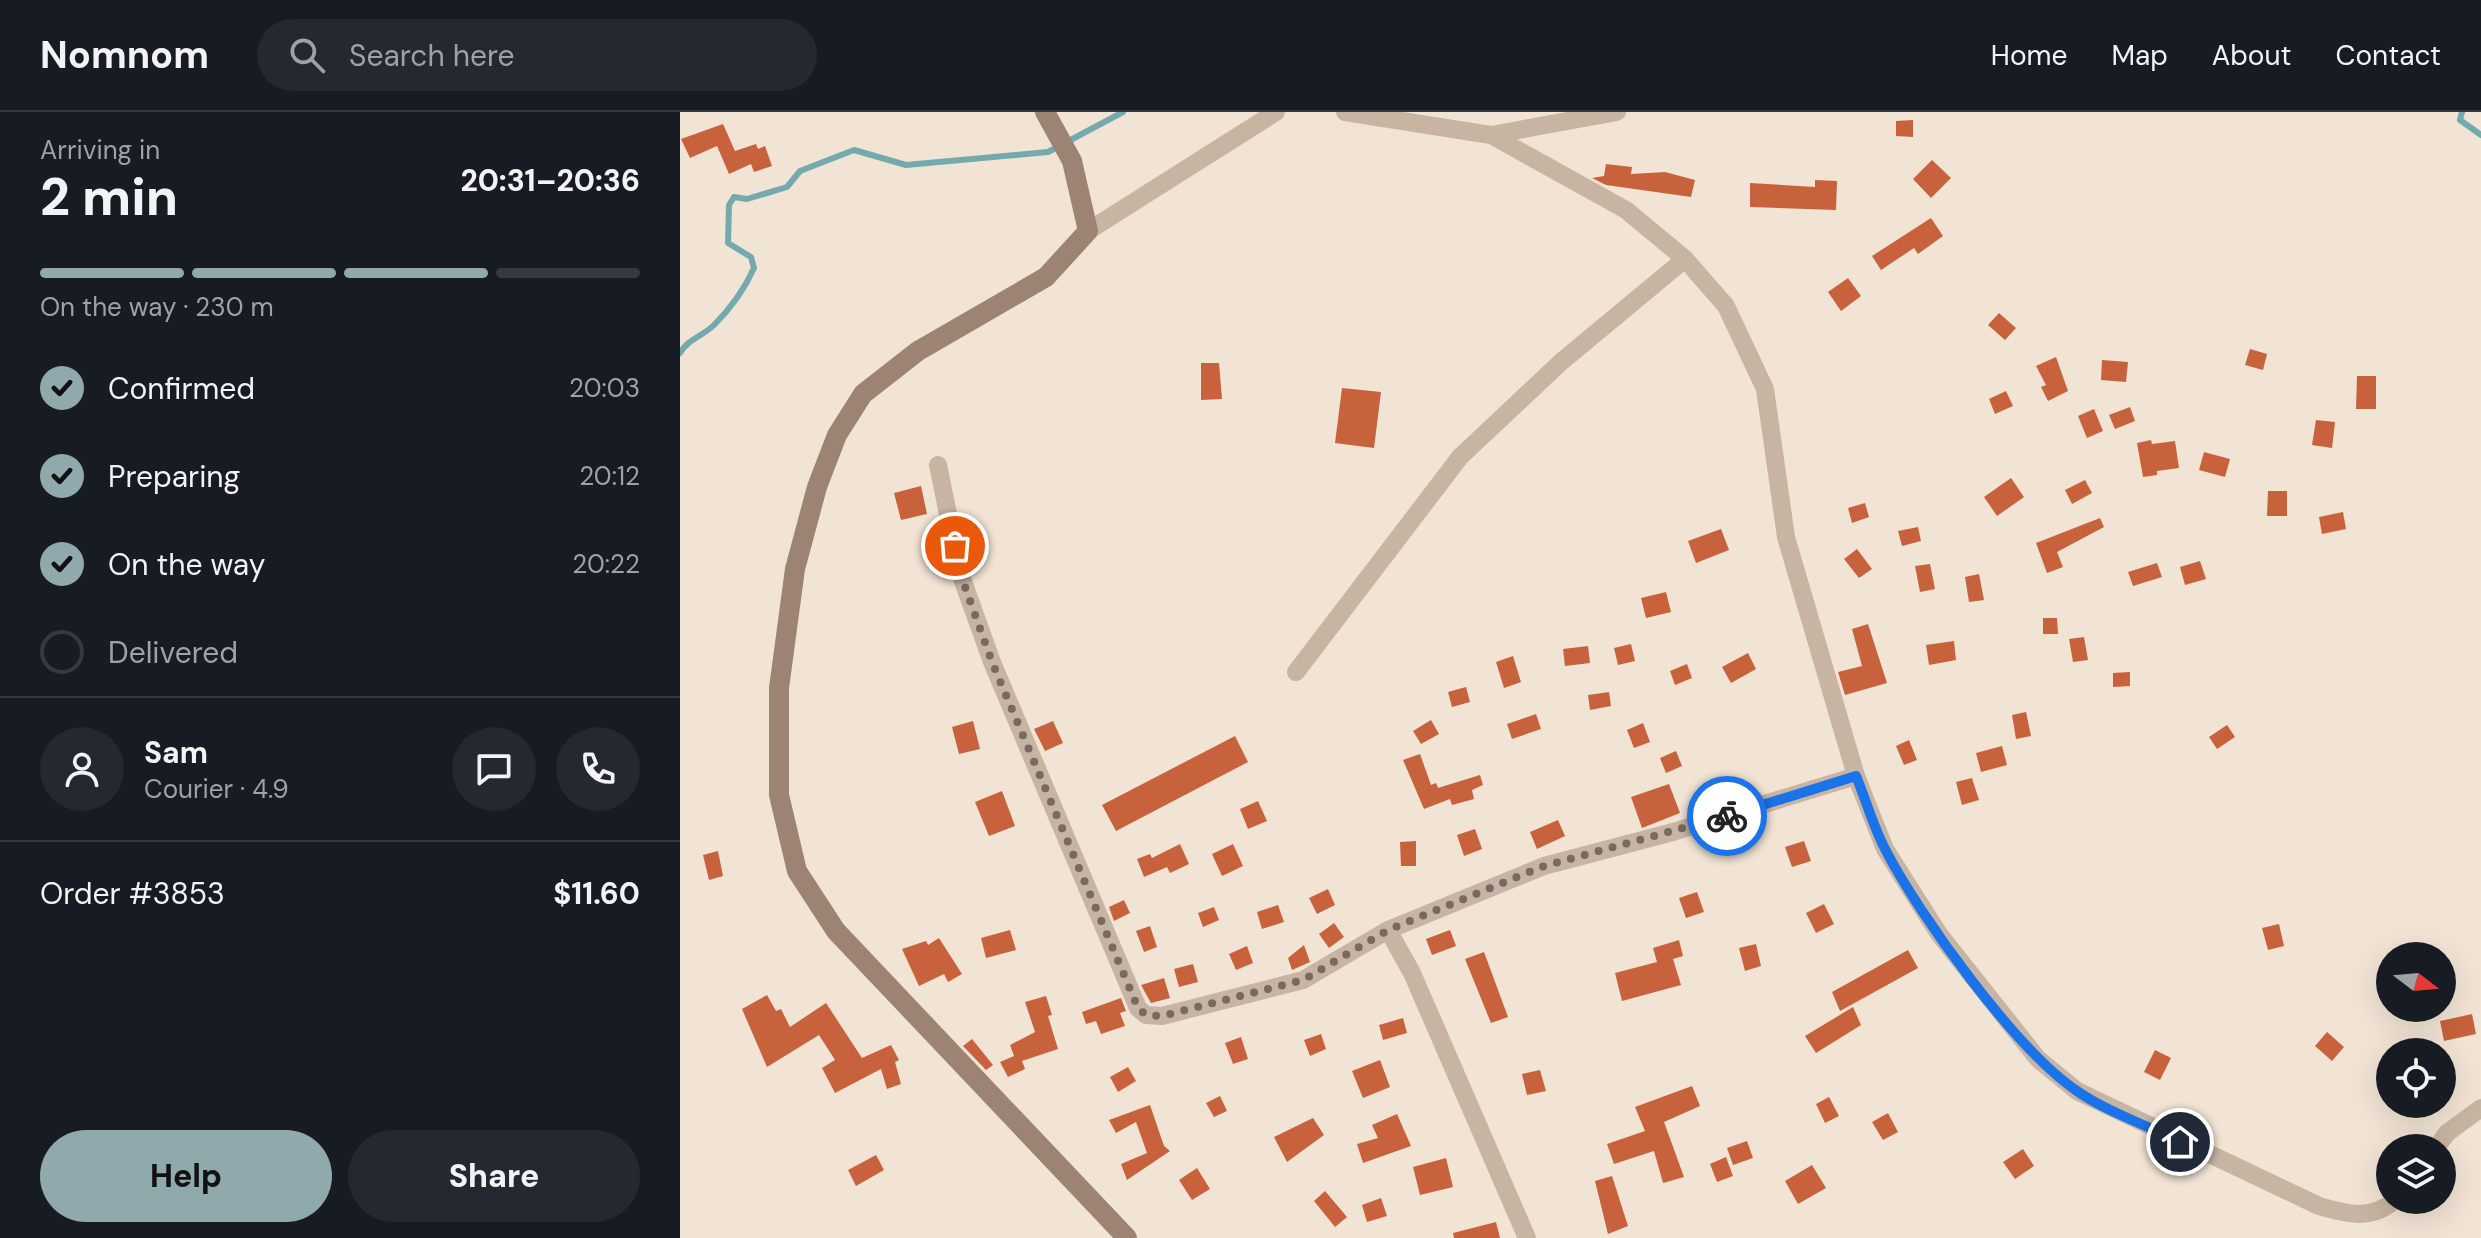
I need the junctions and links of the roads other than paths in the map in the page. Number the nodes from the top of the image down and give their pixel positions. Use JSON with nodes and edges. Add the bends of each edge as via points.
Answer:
{"nodes":[{"id":1,"x":1276,"y":112,"type":"edge"},
{"id":2,"x":1345,"y":112,"type":"edge"},
{"id":3,"x":1617,"y":112,"type":"edge"},
{"id":4,"x":1049,"y":117,"type":"edge"},
{"id":5,"x":1491,"y":135,"type":"junction"},
{"id":6,"x":1088,"y":231,"type":"junction"},
{"id":7,"x":1685,"y":259,"type":"junction"},
{"id":8,"x":938,"y":465,"type":"dead end"},
{"id":9,"x":1296,"y":672,"type":"dead end"},
{"id":10,"x":1856,"y":776,"type":"junction"},
{"id":11,"x":1388,"y":930,"type":"junction"},
{"id":12,"x":2481,"y":1108,"type":"edge"},
{"id":13,"x":2446,"y":1134,"type":"edge"},
{"id":14,"x":2376,"y":1213,"type":"edge"},
{"id":15,"x":1127,"y":1238,"type":"edge"},
{"id":16,"x":1527,"y":1238,"type":"edge"}],
"edges":[{"from":1,"to":6,"type":"street"},
{"from":2,"to":5,"type":"street"},
{"from":3,"to":5,"type":"street"},
{"from":4,"to":6,"type":"main road","via":[[1072,161]]},
{"from":5,"to":7,"type":"street","via":[[1626,210]]},
{"from":6,"to":15,"type":"main road","via":[[1046,277],[918,351],[863,394],[837,435],[795,569],[779,688],[779,795],[797,871],[836,931]]},
{"from":7,"to":9,"type":"street","via":[[1561,362],[1460,457]]},
{"from":7,"to":10,"type":"street","via":[[1726,306],[1765,389],[1786,537]]},
{"from":8,"to":11,"type":"street","via":[[960,573],[992,662],[1138,1008],[1146,1015],[1162,1016],[1303,980]]},
{"from":10,"to":11,"type":"street","via":[[1544,866]]},
{"from":10,"to":14,"type":"street","via":[[1885,849],[1939,934],[2038,1059],[2077,1091],[2319,1206],[2349,1215]]},
{"from":11,"to":16,"type":"street","via":[[1412,973]]},
{"from":12,"to":13,"type":"street"}]}
